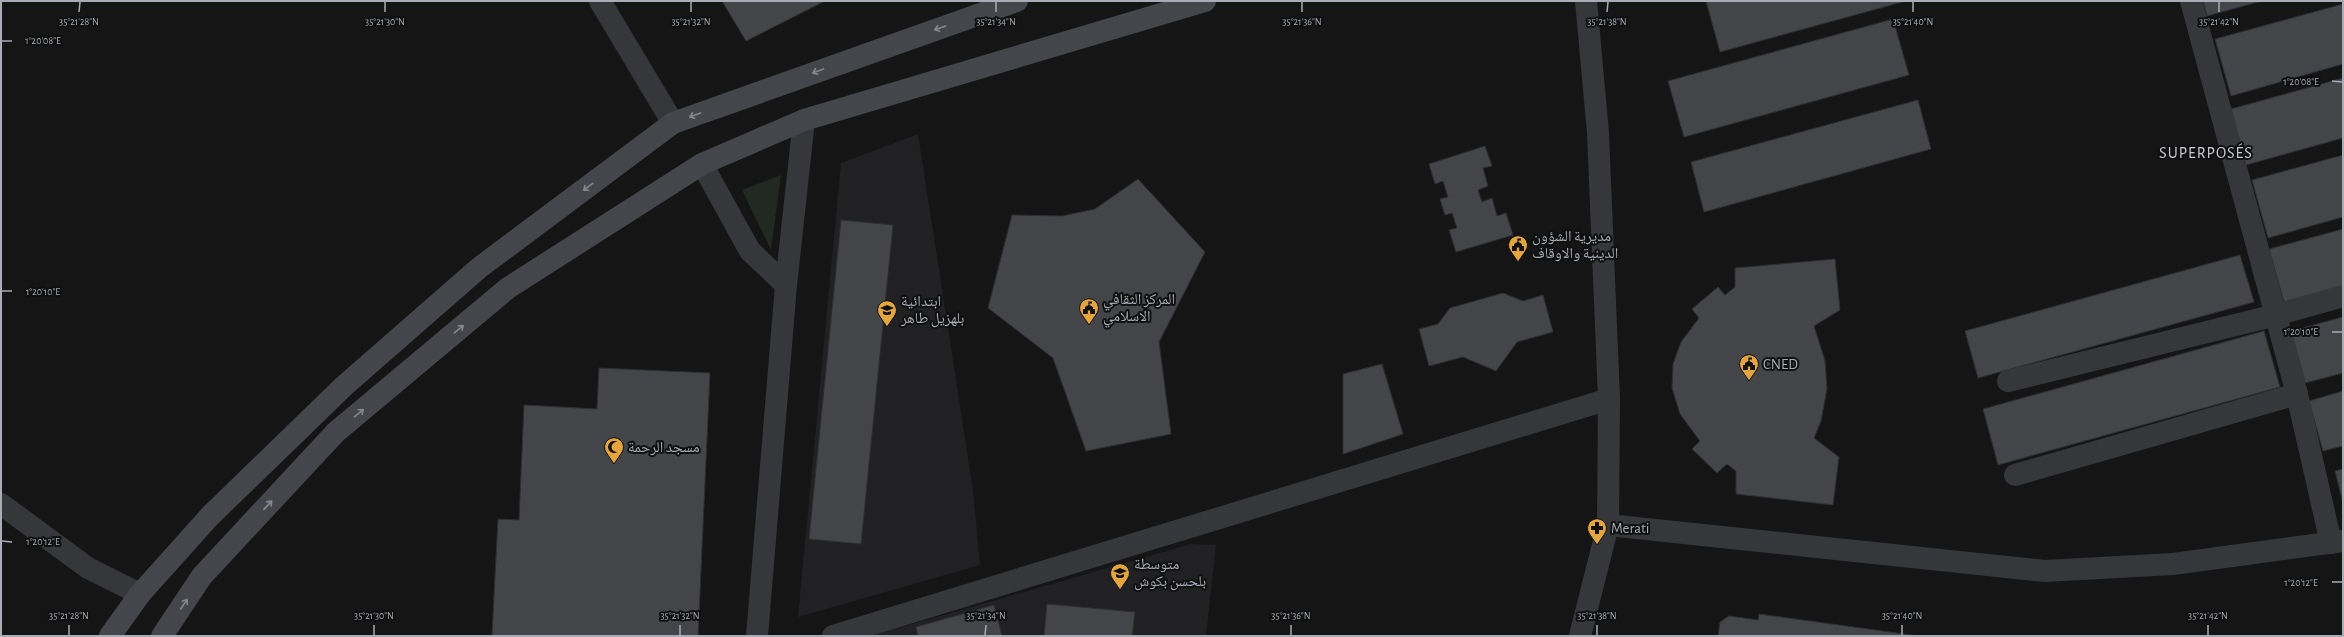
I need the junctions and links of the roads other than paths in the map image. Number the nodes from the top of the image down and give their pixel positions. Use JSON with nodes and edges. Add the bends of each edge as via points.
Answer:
{"nodes":[{"id":1,"x":600,"y":1,"type":"edge"},
{"id":2,"x":1017,"y":1,"type":"edge"},
{"id":3,"x":1205,"y":1,"type":"edge"},
{"id":4,"x":1586,"y":1,"type":"edge"},
{"id":5,"x":2191,"y":1,"type":"edge"},
{"id":6,"x":804,"y":120,"type":"junction"},
{"id":7,"x":673,"y":123,"type":"junction"},
{"id":8,"x":702,"y":164,"type":"junction"},
{"id":9,"x":786,"y":285,"type":"junction"},
{"id":10,"x":2343,"y":296,"type":"edge"},
{"id":11,"x":2276,"y":315,"type":"junction"},
{"id":12,"x":2008,"y":382,"type":"dead end"},
{"id":13,"x":2297,"y":394,"type":"junction"},
{"id":14,"x":1609,"y":399,"type":"junction"},
{"id":15,"x":2016,"y":475,"type":"dead end"},
{"id":16,"x":1,"y":504,"type":"edge"},
{"id":17,"x":1608,"y":525,"type":"junction"},
{"id":18,"x":2337,"y":542,"type":"edge"},
{"id":19,"x":140,"y":594,"type":"junction"},
{"id":20,"x":110,"y":636,"type":"edge"},
{"id":21,"x":162,"y":636,"type":"edge"},
{"id":22,"x":757,"y":636,"type":"edge"},
{"id":23,"x":833,"y":636,"type":"edge"},
{"id":24,"x":1580,"y":636,"type":"edge"}],
"edges":[{"from":1,"to":7,"type":"street"},
{"from":2,"to":7,"type":"main road","one_way":true},
{"from":3,"to":6,"type":"main road"},
{"from":4,"to":14,"type":"street","via":[[1598,133]]},
{"from":5,"to":11,"type":"street"},
{"from":6,"to":8,"type":"main road"},
{"from":6,"to":9,"type":"street"},
{"from":7,"to":19,"type":"main road","one_way":true,"via":[[479,268],[350,381],[210,516]]},
{"from":8,"to":9,"type":"street","via":[[750,251]]},
{"from":21,"to":8,"type":"main road","one_way":true,"via":[[202,576],[336,432],[508,288]]},
{"from":9,"to":22,"type":"street"},
{"from":10,"to":11,"type":"street"},
{"from":11,"to":12,"type":"street"},
{"from":11,"to":13,"type":"street"},
{"from":13,"to":15,"type":"street"},
{"from":13,"to":18,"type":"street"},
{"from":14,"to":17,"type":"street"},
{"from":14,"to":23,"type":"street"},
{"from":16,"to":19,"type":"street","via":[[88,568]]},
{"from":17,"to":18,"type":"street","via":[[2045,571],[2173,564]]},
{"from":17,"to":24,"type":"street"},
{"from":19,"to":20,"type":"main road"}]}
